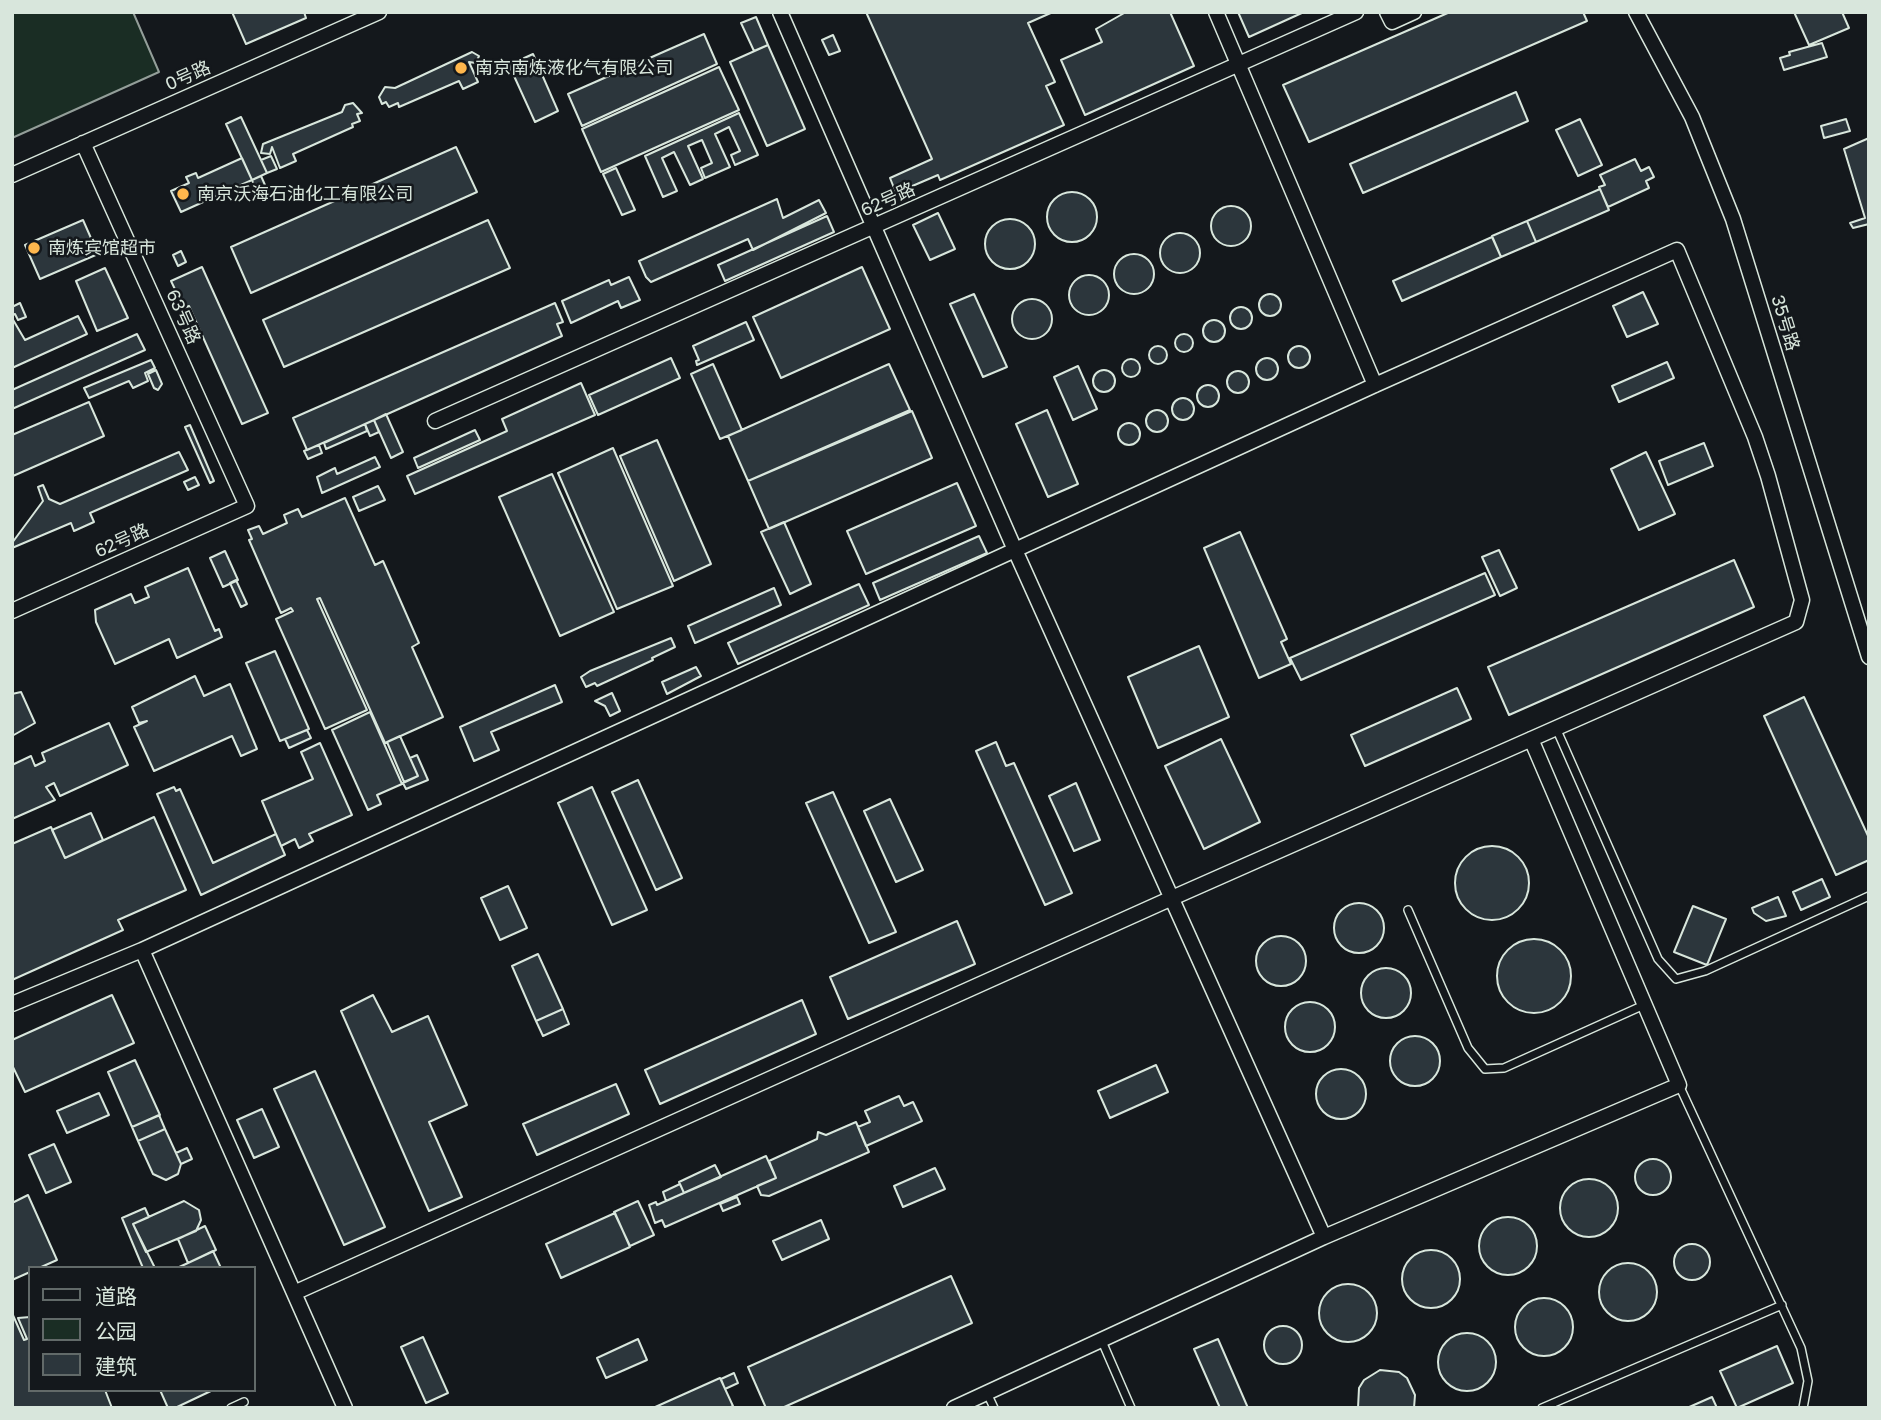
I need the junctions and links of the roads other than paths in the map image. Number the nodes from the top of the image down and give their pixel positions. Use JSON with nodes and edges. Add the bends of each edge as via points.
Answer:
{"nodes":[{"id":1,"x":379,"y":12,"type":"edge"},
{"id":2,"x":780,"y":12,"type":"edge"},
{"id":3,"x":1216,"y":12,"type":"edge"},
{"id":4,"x":1356,"y":12,"type":"edge"},
{"id":5,"x":1387,"y":12,"type":"edge"},
{"id":6,"x":1414,"y":12,"type":"edge"},
{"id":7,"x":1636,"y":12,"type":"edge"},
{"id":8,"x":1239,"y":65,"type":"junction"},
{"id":9,"x":83,"y":143,"type":"junction"},
{"id":10,"x":12,"y":175,"type":"edge"},
{"id":11,"x":875,"y":227,"type":"junction"},
{"id":12,"x":1375,"y":385,"type":"junction"},
{"id":13,"x":435,"y":421,"type":"dead end"},
{"id":14,"x":247,"y":506,"type":"joint"},
{"id":15,"x":1015,"y":550,"type":"junction"},
{"id":16,"x":12,"y":611,"type":"edge"},
{"id":17,"x":1866,"y":637,"type":"edge"},
{"id":18,"x":1869,"y":657,"type":"edge"},
{"id":19,"x":1556,"y":728,"type":"junction"},
{"id":20,"x":1531,"y":739,"type":"junction"},
{"id":21,"x":1869,"y":896,"type":"edge"},
{"id":22,"x":1172,"y":898,"type":"junction"},
{"id":23,"x":1408,"y":910,"type":"dead end"},
{"id":24,"x":142,"y":950,"type":"junction"},
{"id":25,"x":12,"y":1004,"type":"edge"},
{"id":26,"x":1645,"y":1005,"type":"junction"},
{"id":27,"x":1679,"y":1085,"type":"junction"},
{"id":28,"x":1324,"y":1237,"type":"junction"},
{"id":29,"x":294,"y":1293,"type":"junction"},
{"id":30,"x":1783,"y":1304,"type":"junction"},
{"id":31,"x":1101,"y":1339,"type":"junction"},
{"id":32,"x":987,"y":1392,"type":"junction"},
{"id":33,"x":244,"y":1402,"type":"dead end"},
{"id":34,"x":231,"y":1408,"type":"edge"},
{"id":35,"x":345,"y":1408,"type":"edge"},
{"id":36,"x":954,"y":1408,"type":"edge"},
{"id":37,"x":994,"y":1408,"type":"edge"},
{"id":38,"x":1131,"y":1408,"type":"edge"},
{"id":39,"x":1542,"y":1408,"type":"edge"},
{"id":40,"x":1803,"y":1408,"type":"edge"}],
"edges":[{"from":1,"to":9,"type":"street","name":"0号路"},
{"from":2,"to":11,"type":"street"},
{"from":3,"to":8,"type":"street"},
{"from":4,"to":8,"type":"street","name":"62号路"},
{"from":5,"to":6,"type":"street","via":[[1392,22]]},
{"from":7,"to":17,"type":"street","name":"35号路","via":[[1692,117],[1733,219]]},
{"from":8,"to":11,"type":"street","name":"62号路"},
{"from":8,"to":12,"type":"street"},
{"from":9,"to":10,"type":"street","name":"0号路"},
{"from":9,"to":14,"type":"street","name":"63号路"},
{"from":11,"to":13,"type":"street","name":"62号路"},
{"from":11,"to":15,"type":"street"},
{"from":12,"to":15,"type":"street"},
{"from":12,"to":19,"type":"street","via":[[1677,250],[1755,437],[1802,600],[1796,622]]},
{"from":14,"to":16,"type":"street","name":"62号路"},
{"from":15,"to":22,"type":"street"},
{"from":15,"to":24,"type":"street"},
{"from":17,"to":18,"type":"street","name":"35号路"},
{"from":19,"to":20,"type":"street"},
{"from":19,"to":21,"type":"lane","via":[[1658,959],[1676,979],[1704,971]]},
{"from":20,"to":22,"type":"street"},
{"from":20,"to":26,"type":"street"},
{"from":22,"to":28,"type":"street"},
{"from":22,"to":29,"type":"street"},
{"from":23,"to":26,"type":"lane","via":[[1468,1048],[1485,1069],[1504,1068]]},
{"from":24,"to":25,"type":"street"},
{"from":24,"to":29,"type":"street"},
{"from":26,"to":27,"type":"street"},
{"from":27,"to":28,"type":"street"},
{"from":27,"to":30,"type":"lane"},
{"from":28,"to":31,"type":"street"},
{"from":29,"to":35,"type":"street"},
{"from":30,"to":39,"type":"lane"},
{"from":30,"to":40,"type":"lane","via":[[1801,1348],[1808,1381]]},
{"from":31,"to":32,"type":"street"},
{"from":31,"to":38,"type":"lane"},
{"from":32,"to":36,"type":"street"},
{"from":32,"to":37,"type":"lane"},
{"from":33,"to":34,"type":"lane"}]}
